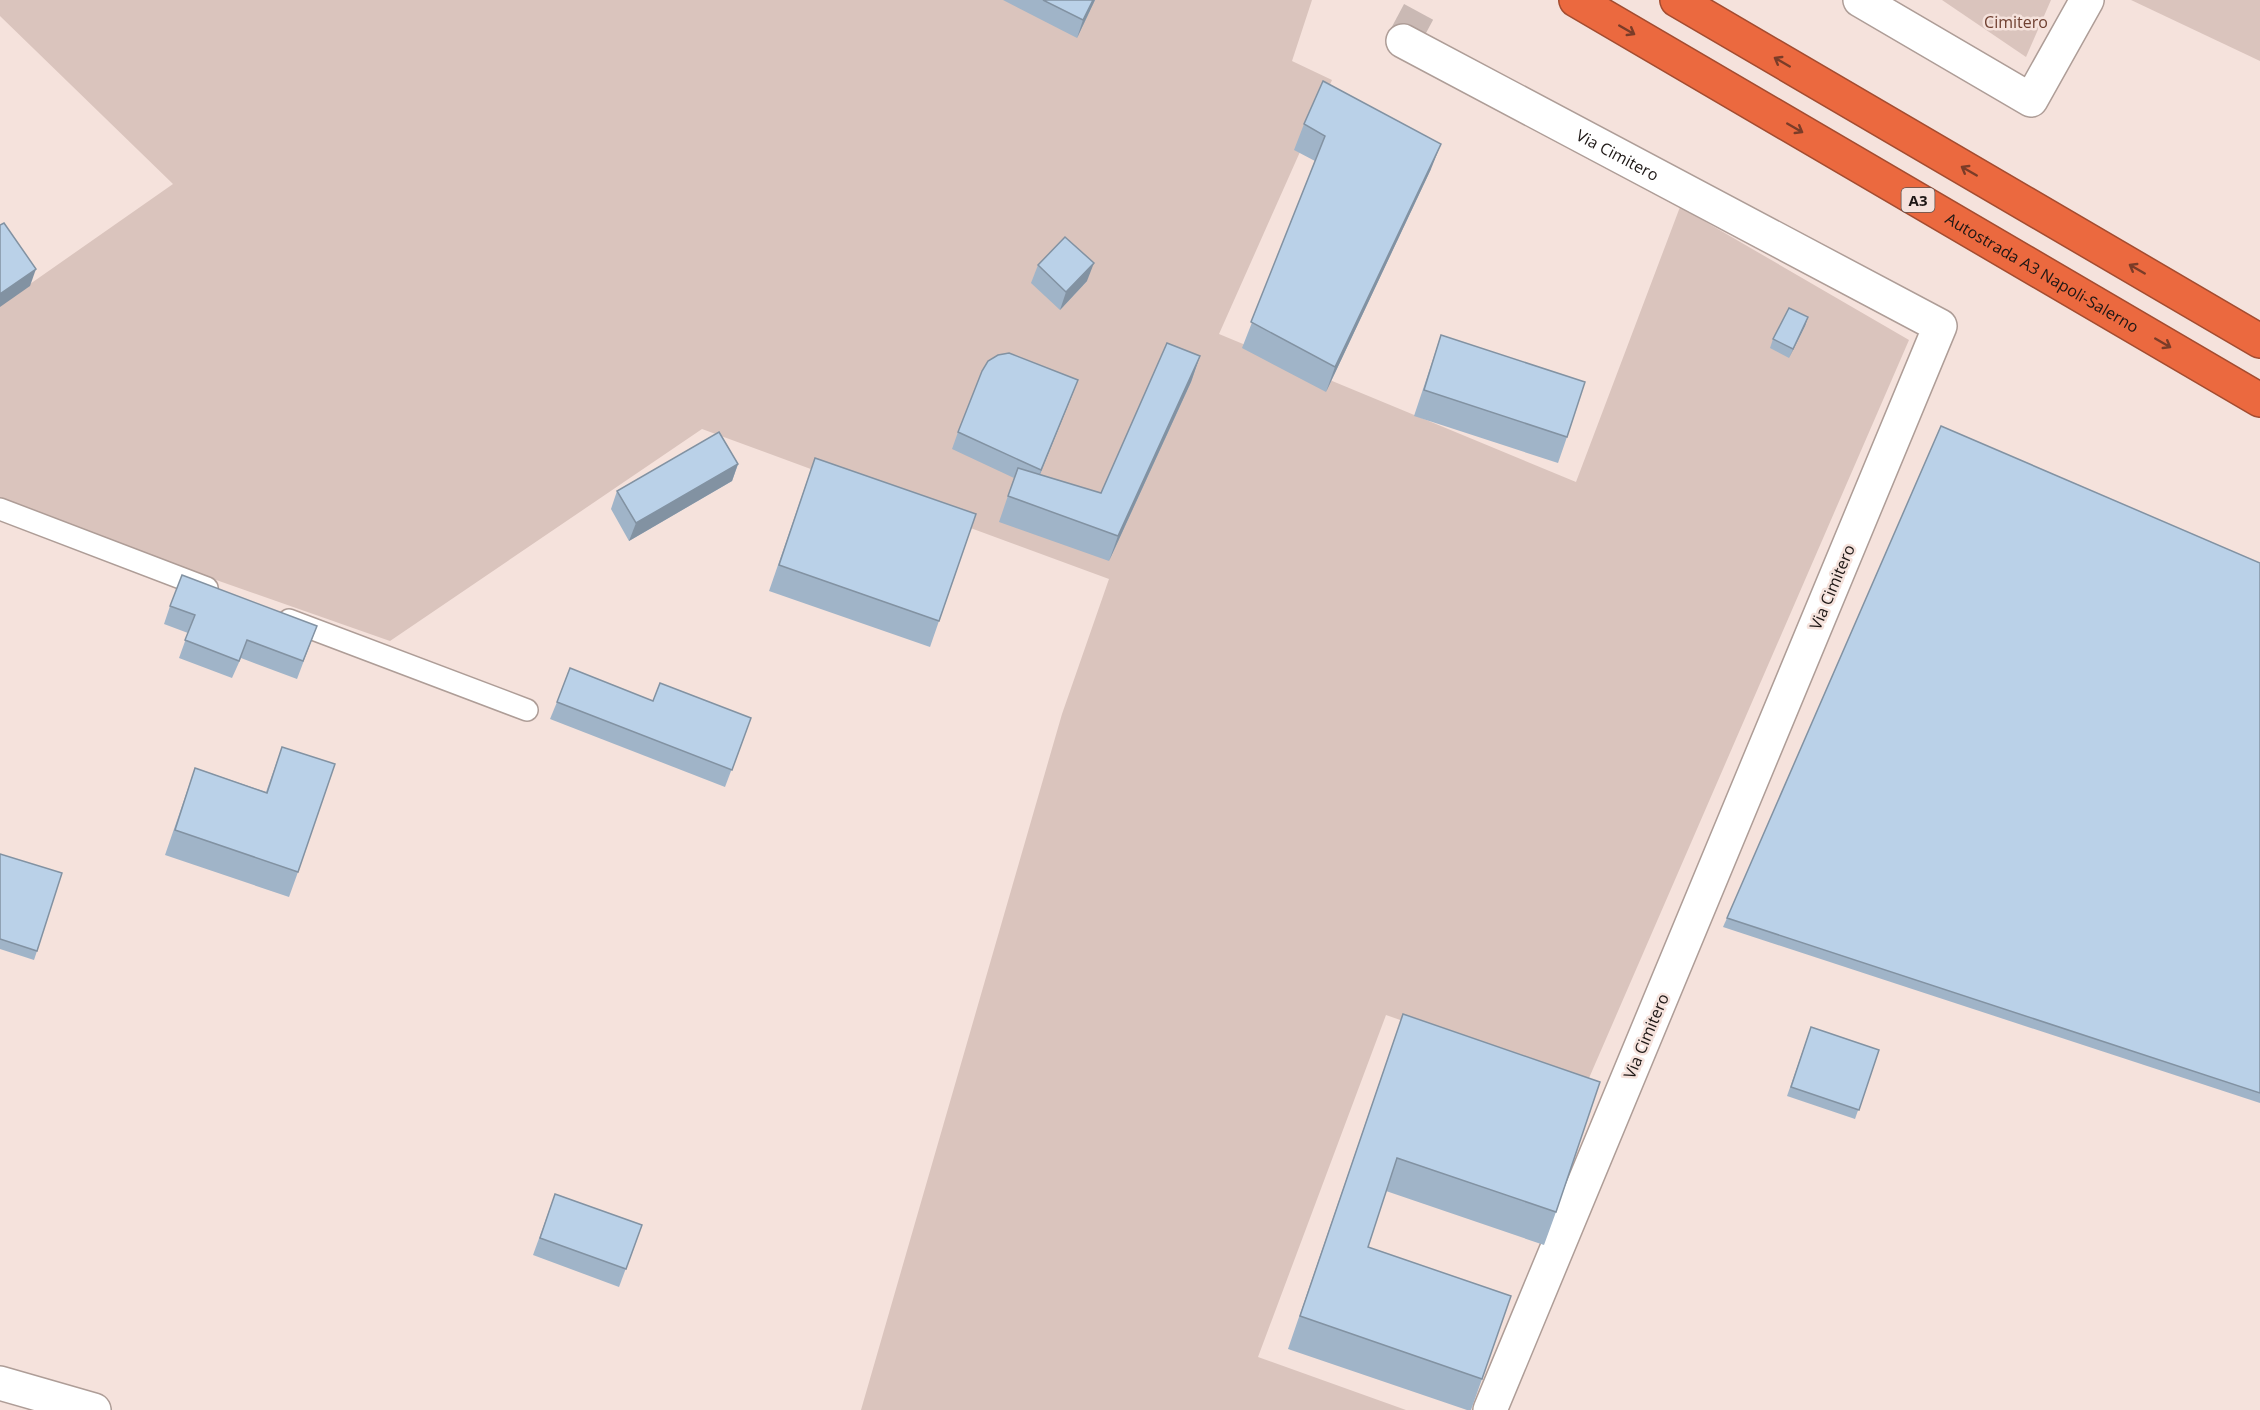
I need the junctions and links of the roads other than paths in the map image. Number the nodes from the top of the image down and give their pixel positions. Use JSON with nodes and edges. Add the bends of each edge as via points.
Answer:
{"nodes":[{"id":1,"x":1576,"y":0,"type":"edge"},
{"id":2,"x":1677,"y":0,"type":"edge"},
{"id":3,"x":1860,"y":0,"type":"edge"},
{"id":4,"x":2087,"y":0,"type":"edge"},
{"id":5,"x":1403,"y":41,"type":"dead end"},
{"id":6,"x":2260,"y":341,"type":"edge"},
{"id":7,"x":2260,"y":400,"type":"edge"},
{"id":8,"x":0,"y":509,"type":"edge"},
{"id":9,"x":224,"y":595,"type":"edge"},
{"id":10,"x":269,"y":612,"type":"edge"},
{"id":11,"x":527,"y":710,"type":"dead end"},
{"id":12,"x":0,"y":1383,"type":"edge"},
{"id":13,"x":94,"y":1410,"type":"edge"},
{"id":14,"x":1490,"y":1410,"type":"edge"}],
"edges":[{"from":1,"to":7,"type":"highway","name":"Autostrada A3 Napoli-Salerno","number":"A3","one_way":true},
{"from":6,"to":2,"type":"highway","one_way":true},
{"from":3,"to":4,"type":"street","via":[[2031,100]]},
{"from":5,"to":14,"type":"street","name":"Via Cimitero","via":[[1940,326]]},
{"from":8,"to":9,"type":"lane"},
{"from":10,"to":11,"type":"lane"},
{"from":12,"to":13,"type":"street"}]}
